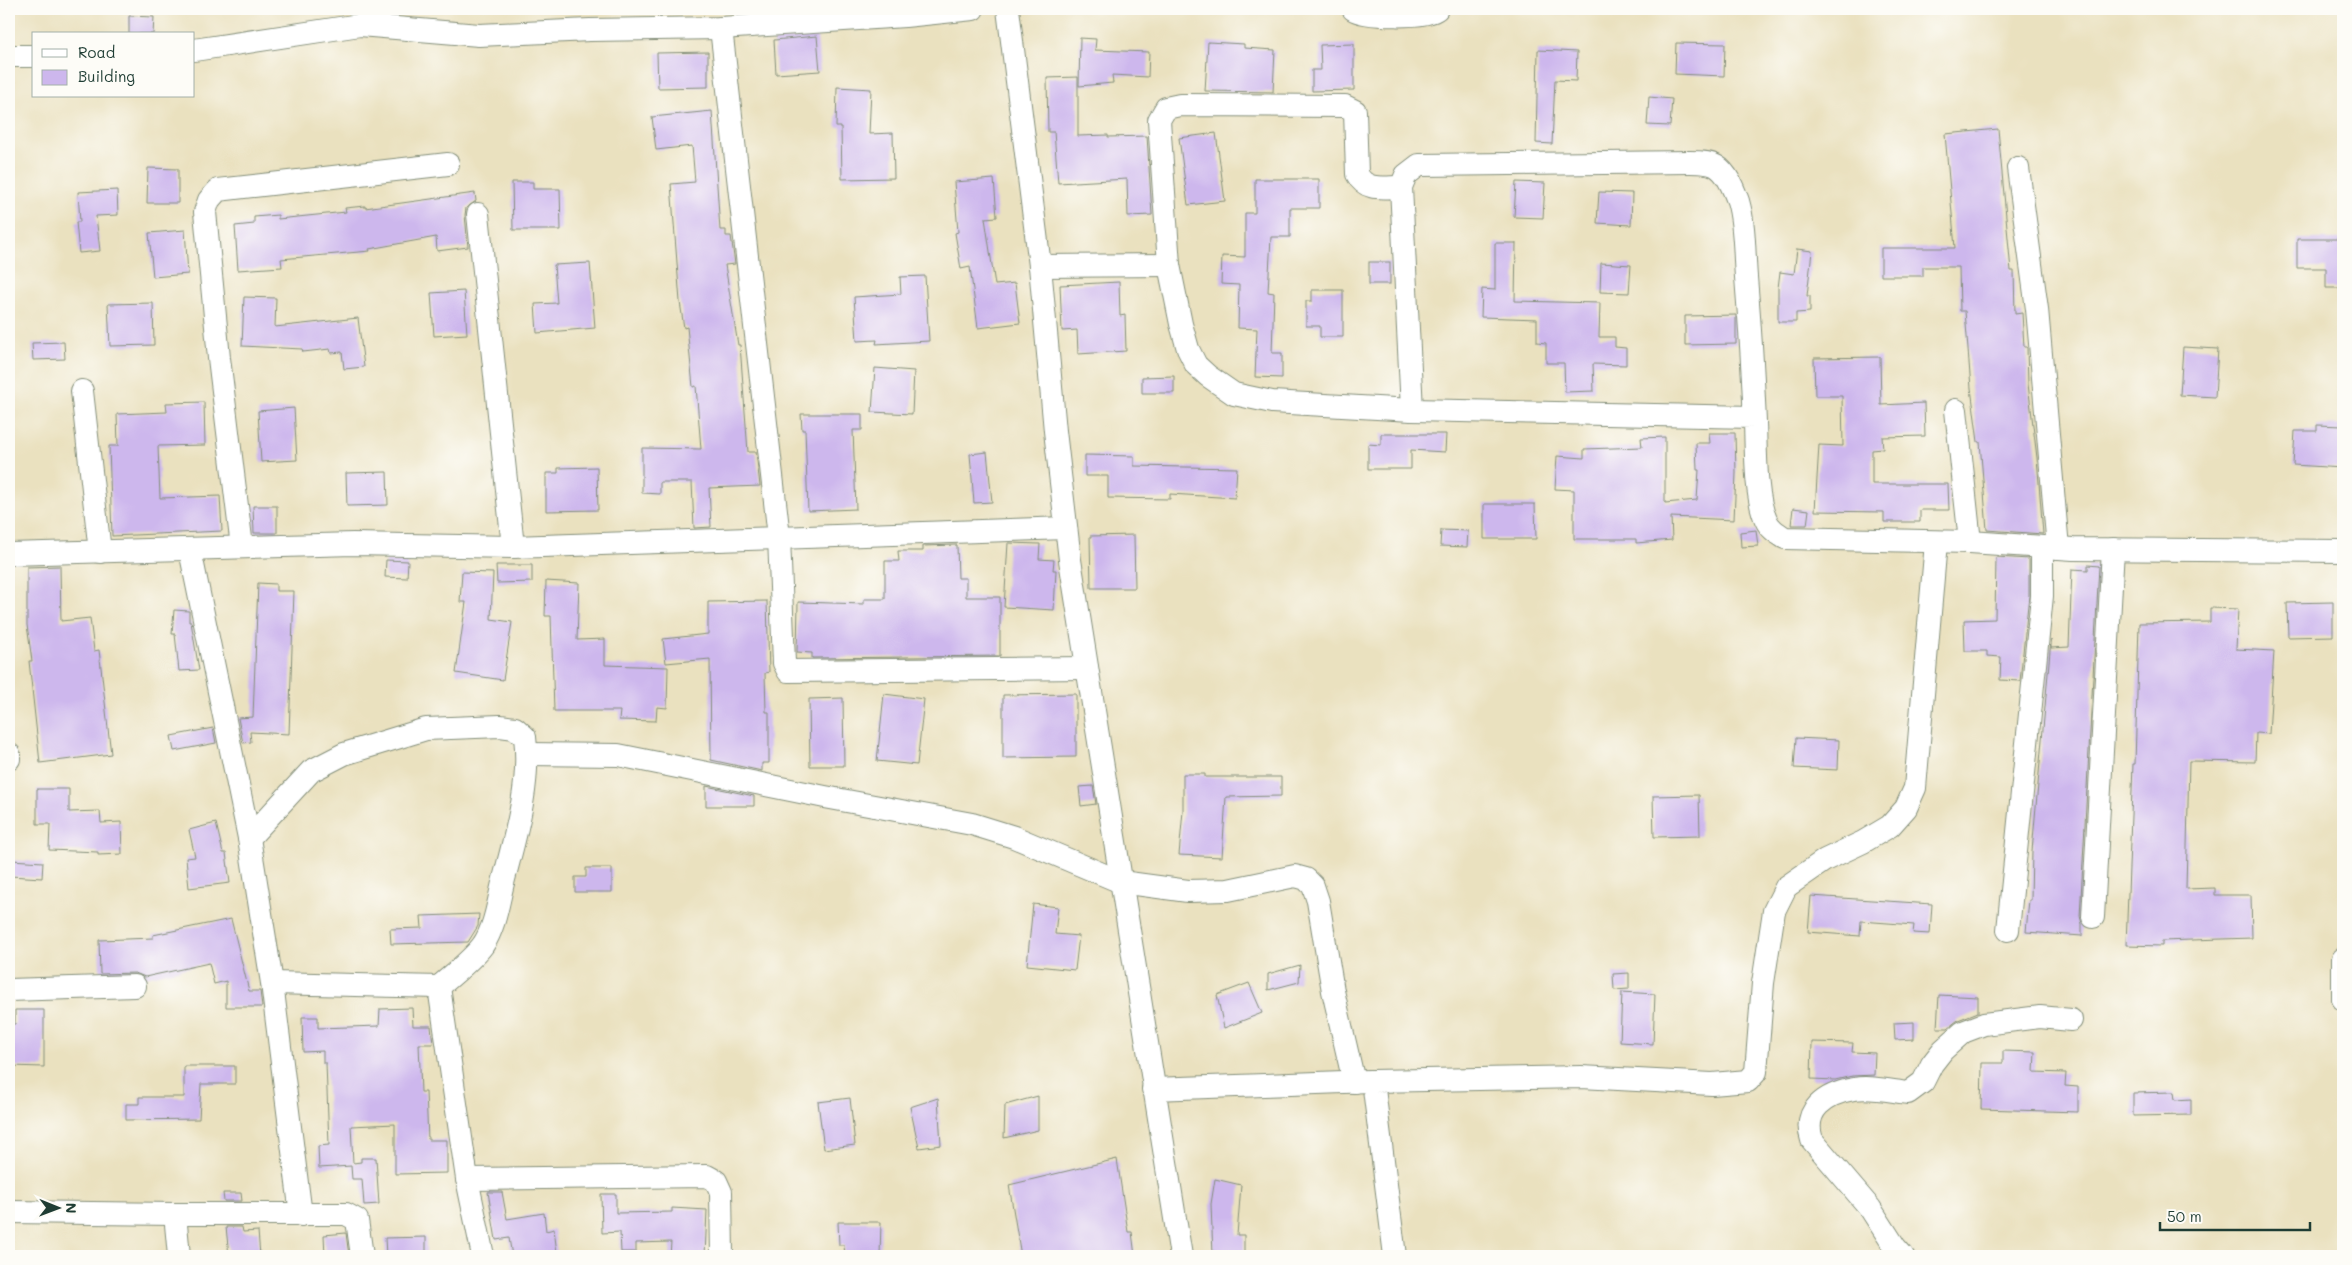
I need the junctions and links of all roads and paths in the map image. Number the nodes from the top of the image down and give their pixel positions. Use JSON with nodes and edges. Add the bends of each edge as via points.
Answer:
{"nodes":[{"id":1,"x":973,"y":9,"type":"edge"},
{"id":2,"x":1008,"y":9,"type":"edge"},
{"id":3,"x":1353,"y":9,"type":"edge"},
{"id":4,"x":1437,"y":9,"type":"edge"},
{"id":5,"x":359,"y":17,"type":"edge"},
{"id":6,"x":721,"y":28,"type":"junction"},
{"id":7,"x":195,"y":50,"type":"edge"},
{"id":8,"x":9,"y":56,"type":"edge"},
{"id":9,"x":32,"y":56,"type":"edge"},
{"id":10,"x":448,"y":164,"type":"dead end"},
{"id":11,"x":2018,"y":168,"type":"dead end"},
{"id":12,"x":1401,"y":187,"type":"junction"},
{"id":13,"x":478,"y":214,"type":"dead end"},
{"id":14,"x":1169,"y":265,"type":"junction"},
{"id":15,"x":1040,"y":266,"type":"junction"},
{"id":16,"x":82,"y":390,"type":"dead end"},
{"id":17,"x":1412,"y":410,"type":"junction"},
{"id":18,"x":1956,"y":410,"type":"dead end"},
{"id":19,"x":1754,"y":418,"type":"junction"},
{"id":20,"x":1066,"y":528,"type":"junction"},
{"id":21,"x":778,"y":536,"type":"junction"},
{"id":22,"x":1936,"y":542,"type":"junction"},
{"id":23,"x":1970,"y":542,"type":"junction"},
{"id":24,"x":242,"y":547,"type":"junction"},
{"id":25,"x":513,"y":547,"type":"junction"},
{"id":26,"x":2050,"y":548,"type":"junction"},
{"id":27,"x":190,"y":550,"type":"junction"},
{"id":28,"x":2113,"y":550,"type":"junction"},
{"id":29,"x":2343,"y":551,"type":"edge"},
{"id":30,"x":100,"y":552,"type":"junction"},
{"id":31,"x":9,"y":554,"type":"edge"},
{"id":32,"x":1087,"y":668,"type":"junction"},
{"id":33,"x":9,"y":754,"type":"edge"},
{"id":34,"x":527,"y":754,"type":"junction"},
{"id":35,"x":9,"y":759,"type":"edge"},
{"id":36,"x":249,"y":838,"type":"junction"},
{"id":37,"x":1121,"y":882,"type":"junction"},
{"id":38,"x":2093,"y":917,"type":"dead end"},
{"id":39,"x":2008,"y":930,"type":"dead end"},
{"id":40,"x":2343,"y":959,"type":"edge"},
{"id":41,"x":272,"y":983,"type":"junction"},
{"id":42,"x":135,"y":986,"type":"dead end"},
{"id":43,"x":439,"y":987,"type":"junction"},
{"id":44,"x":9,"y":990,"type":"edge"},
{"id":45,"x":2343,"y":999,"type":"edge"},
{"id":46,"x":2071,"y":1020,"type":"dead end"},
{"id":47,"x":1363,"y":1082,"type":"junction"},
{"id":48,"x":1153,"y":1089,"type":"junction"},
{"id":49,"x":466,"y":1179,"type":"junction"},
{"id":50,"x":9,"y":1212,"type":"edge"},
{"id":51,"x":175,"y":1214,"type":"junction"},
{"id":52,"x":301,"y":1215,"type":"junction"},
{"id":53,"x":179,"y":1256,"type":"edge"},
{"id":54,"x":362,"y":1256,"type":"edge"},
{"id":55,"x":483,"y":1256,"type":"edge"},
{"id":56,"x":722,"y":1256,"type":"edge"},
{"id":57,"x":1180,"y":1256,"type":"edge"},
{"id":58,"x":1395,"y":1256,"type":"edge"},
{"id":59,"x":1903,"y":1256,"type":"edge"}],
"edges":[{"from":1,"to":6,"type":"street"},
{"from":2,"to":15,"type":"street"},
{"from":3,"to":4,"type":"street","via":[[1365,14],[1425,14]]},
{"from":5,"to":6,"type":"street","via":[[479,35]]},
{"from":5,"to":7,"type":"street"},
{"from":6,"to":21,"type":"street"},
{"from":8,"to":9,"type":"street"},
{"from":10,"to":24,"type":"street","via":[[218,190],[209,200],[204,212]]},
{"from":11,"to":26,"type":"street","via":[[2037,309]]},
{"from":12,"to":14,"type":"street","via":[[1367,187],[1361,181],[1357,174],[1355,111],[1345,106],[1180,105],[1166,108],[1160,120]]},
{"from":12,"to":17,"type":"street"},
{"from":12,"to":19,"type":"street","via":[[1406,175],[1419,165],[1690,162],[1717,166],[1728,179],[1738,202],[1742,227]]},
{"from":13,"to":25,"type":"street"},
{"from":14,"to":15,"type":"street"},
{"from":14,"to":17,"type":"street","via":[[1181,324],[1196,365],[1234,394],[1272,402]]},
{"from":15,"to":20,"type":"street"},
{"from":16,"to":30,"type":"street"},
{"from":17,"to":19,"type":"street"},
{"from":18,"to":23,"type":"street"},
{"from":19,"to":22,"type":"street","via":[[1762,510],[1774,531],[1785,538]]},
{"from":20,"to":21,"type":"street"},
{"from":20,"to":32,"type":"street"},
{"from":21,"to":25,"type":"street"},
{"from":21,"to":32,"type":"street","via":[[784,663],[788,671]]},
{"from":22,"to":23,"type":"street"},
{"from":22,"to":47,"type":"street","via":[[1915,788],[1906,808],[1890,826],[1825,860],[1786,887],[1774,911],[1763,983],[1756,1072],[1748,1081],[1712,1084],[1581,1077]]},
{"from":23,"to":26,"type":"street"},
{"from":24,"to":25,"type":"street","via":[[353,544]]},
{"from":24,"to":27,"type":"street"},
{"from":26,"to":28,"type":"street"},
{"from":26,"to":39,"type":"street","via":[[2042,596]]},
{"from":27,"to":30,"type":"street"},
{"from":27,"to":36,"type":"street"},
{"from":28,"to":29,"type":"street"},
{"from":28,"to":38,"type":"street"},
{"from":30,"to":31,"type":"street"},
{"from":32,"to":37,"type":"street"},
{"from":33,"to":35,"type":"street"},
{"from":34,"to":36,"type":"street","via":[[525,736],[515,728],[417,731],[344,754],[310,771]]},
{"from":34,"to":37,"type":"street","via":[[618,755],[972,824],[1014,837]]},
{"from":34,"to":43,"type":"street","via":[[524,788],[495,916],[483,945]]},
{"from":36,"to":41,"type":"street"},
{"from":37,"to":47,"type":"street","via":[[1188,891],[1228,890],[1295,876],[1306,879],[1313,886],[1318,901],[1333,991]]},
{"from":37,"to":48,"type":"street"},
{"from":40,"to":45,"type":"street"},
{"from":41,"to":43,"type":"street"},
{"from":41,"to":52,"type":"street"},
{"from":42,"to":44,"type":"street"},
{"from":43,"to":49,"type":"street"},
{"from":46,"to":59,"type":"street","via":[[2040,1017],[1984,1024],[1956,1038],[1932,1064],[1923,1082],[1908,1093],[1854,1088],[1831,1096],[1813,1109],[1807,1127],[1812,1140],[1870,1208],[1894,1248]]},
{"from":47,"to":48,"type":"street"},
{"from":47,"to":58,"type":"street"},
{"from":48,"to":57,"type":"street"},
{"from":49,"to":55,"type":"street"},
{"from":49,"to":56,"type":"street","via":[[707,1176],[716,1181],[721,1192]]},
{"from":50,"to":51,"type":"street"},
{"from":51,"to":52,"type":"street"},
{"from":51,"to":53,"type":"street"},
{"from":52,"to":54,"type":"street","via":[[346,1214],[357,1220]]}]}
